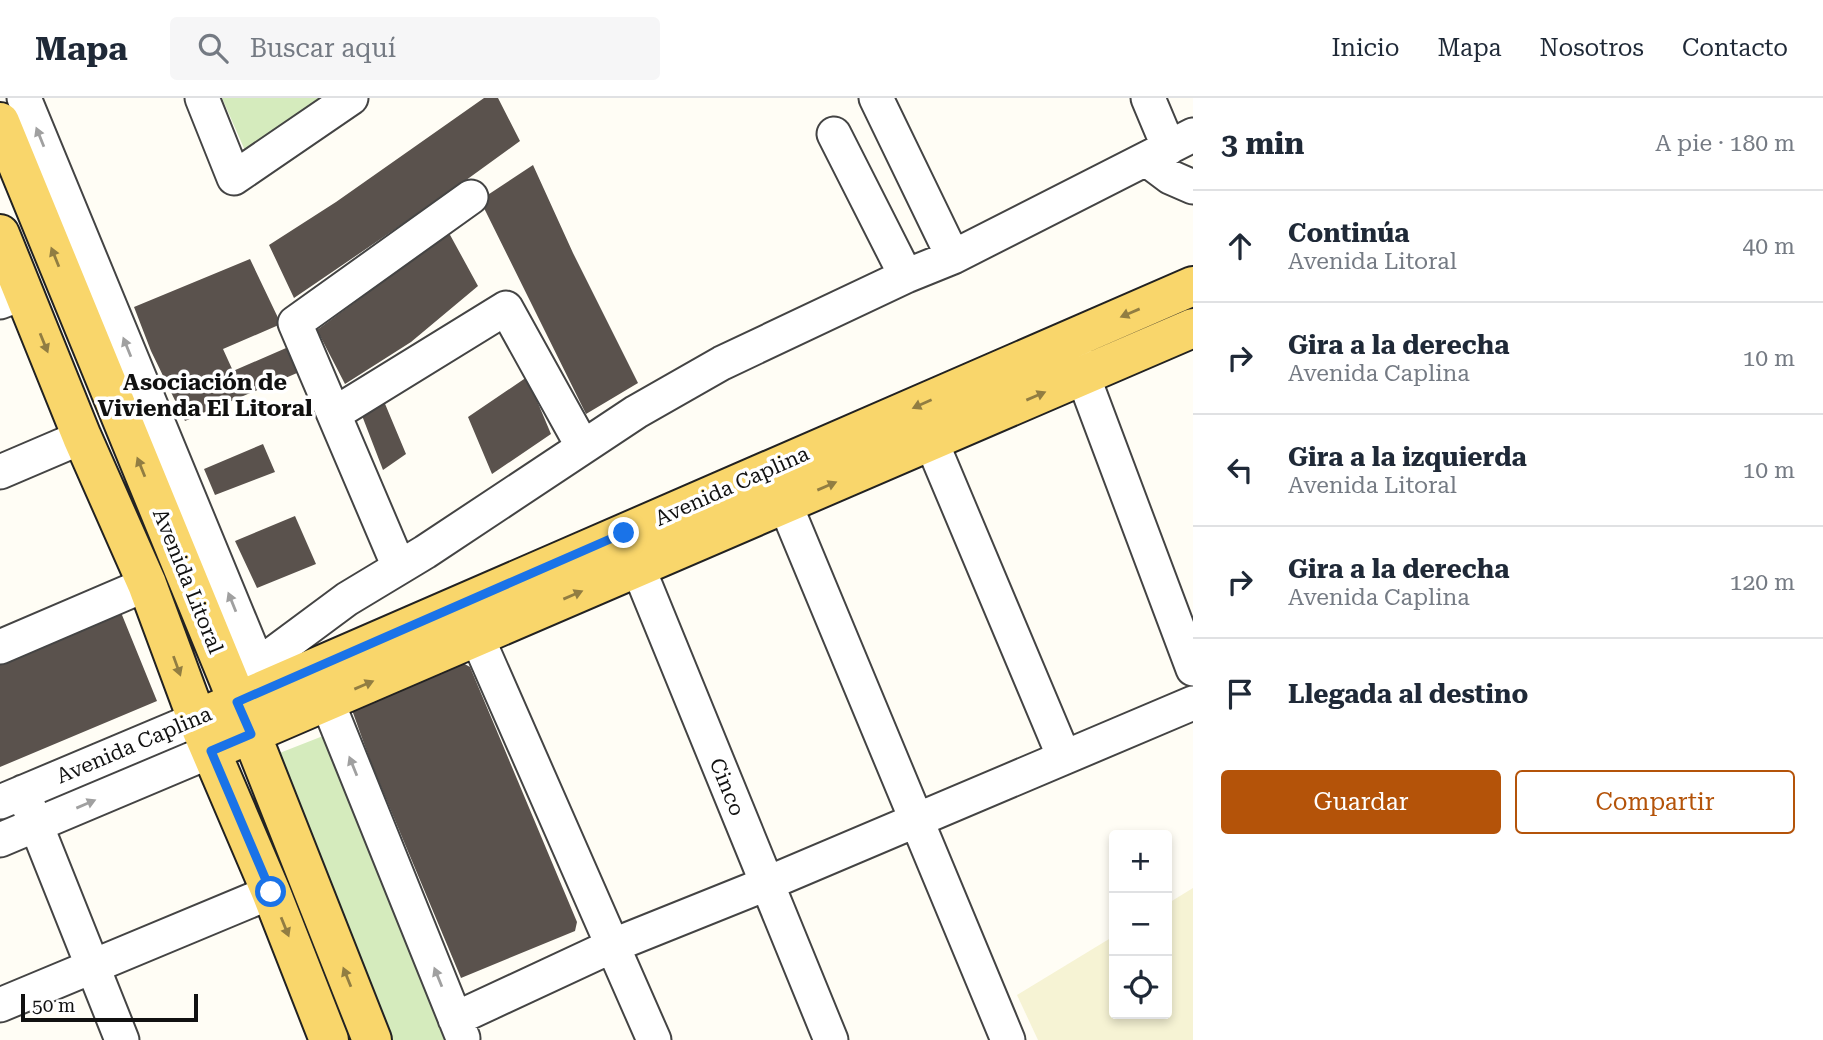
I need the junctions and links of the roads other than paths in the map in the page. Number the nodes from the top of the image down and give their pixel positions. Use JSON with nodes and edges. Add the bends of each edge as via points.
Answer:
{"nodes":[{"id":1,"x":24,"y":98,"type":"edge"},
{"id":2,"x":202,"y":98,"type":"edge"},
{"id":3,"x":351,"y":98,"type":"edge"},
{"id":4,"x":876,"y":98,"type":"edge"},
{"id":5,"x":1148,"y":98,"type":"edge"},
{"id":6,"x":0,"y":122,"type":"edge"},
{"id":7,"x":834,"y":134,"type":"dead end"},
{"id":8,"x":1170,"y":147,"type":"edge"},
{"id":9,"x":1193,"y":187,"type":"edge"},
{"id":10,"x":471,"y":197,"type":"dead end"},
{"id":11,"x":0,"y":234,"type":"edge"},
{"id":12,"x":953,"y":257,"type":"junction"},
{"id":13,"x":905,"y":276,"type":"junction"},
{"id":14,"x":1193,"y":286,"type":"edge"},
{"id":15,"x":12,"y":297,"type":"edge"},
{"id":16,"x":1193,"y":328,"type":"edge"},
{"id":17,"x":1069,"y":340,"type":"junction"},
{"id":18,"x":1084,"y":375,"type":"junction"},
{"id":19,"x":334,"y":414,"type":"junction"},
{"id":20,"x":82,"y":437,"type":"junction"},
{"id":21,"x":931,"y":441,"type":"junction"},
{"id":22,"x":583,"y":447,"type":"junction"},
{"id":23,"x":0,"y":472,"type":"edge"},
{"id":24,"x":785,"y":504,"type":"junction"},
{"id":25,"x":631,"y":550,"type":"junction"},
{"id":26,"x":399,"y":567,"type":"junction"},
{"id":27,"x":147,"y":584,"type":"junction"},
{"id":28,"x":477,"y":637,"type":"junction"},
{"id":29,"x":0,"y":647,"type":"edge"},
{"id":30,"x":258,"y":665,"type":"junction"},
{"id":31,"x":1193,"y":669,"type":"edge"},
{"id":32,"x":327,"y":701,"type":"junction"},
{"id":33,"x":1193,"y":703,"type":"edge"},
{"id":34,"x":244,"y":718,"type":"junction"},
{"id":35,"x":204,"y":735,"type":"junction"},
{"id":36,"x":1064,"y":757,"type":"junction"},
{"id":37,"x":12,"y":797,"type":"edge"},
{"id":38,"x":916,"y":818,"type":"junction"},
{"id":39,"x":36,"y":825,"type":"junction"},
{"id":40,"x":0,"y":840,"type":"edge"},
{"id":41,"x":766,"y":884,"type":"junction"},
{"id":42,"x":271,"y":892,"type":"junction"},
{"id":43,"x":614,"y":945,"type":"junction"},
{"id":44,"x":93,"y":966,"type":"junction"},
{"id":45,"x":0,"y":1005,"type":"edge"},
{"id":46,"x":460,"y":1030,"type":"edge"},
{"id":47,"x":122,"y":1040,"type":"edge"},
{"id":48,"x":329,"y":1040,"type":"edge"},
{"id":49,"x":372,"y":1040,"type":"edge"},
{"id":50,"x":654,"y":1040,"type":"edge"},
{"id":51,"x":831,"y":1040,"type":"edge"},
{"id":52,"x":1008,"y":1040,"type":"edge"}],
"edges":[{"from":30,"to":1,"type":"street","one_way":true},
{"from":2,"to":3,"type":"street","via":[[234,178]]},
{"from":4,"to":12,"type":"street"},
{"from":5,"to":8,"type":"street"},
{"from":34,"to":6,"type":"main road","name":"Avenida Litoral","one_way":true},
{"from":7,"to":13,"type":"street"},
{"from":8,"to":9,"type":"street","via":[[1170,177]]},
{"from":8,"to":12,"type":"street"},
{"from":10,"to":19,"type":"street","via":[[295,323]]},
{"from":11,"to":15,"type":"main road","name":"Avenida Litoral"},
{"from":12,"to":13,"type":"street"},
{"from":13,"to":22,"type":"street","via":[[722,363]]},
{"from":14,"to":17,"type":"main road","name":"Avenida Caplina","one_way":true},
{"from":15,"to":20,"type":"main road","name":"Avenida Litoral","one_way":true},
{"from":16,"to":18,"type":"main road","name":"Avenida Caplina"},
{"from":17,"to":18,"type":"street"},
{"from":17,"to":25,"type":"main road","name":"Avenida Caplina","one_way":true},
{"from":21,"to":18,"type":"main road","name":"Avenida Caplina","one_way":true},
{"from":18,"to":31,"type":"street"},
{"from":19,"to":22,"type":"street","via":[[506,307]]},
{"from":19,"to":26,"type":"street"},
{"from":20,"to":23,"type":"street"},
{"from":20,"to":27,"type":"main road","name":"Avenida Litoral"},
{"from":24,"to":21,"type":"main road","name":"Avenida Caplina","one_way":true},
{"from":21,"to":36,"type":"street"},
{"from":22,"to":26,"type":"street"},
{"from":24,"to":25,"type":"main road","name":"Avenida Caplina"},
{"from":24,"to":38,"type":"street"},
{"from":28,"to":25,"type":"main road","name":"Avenida Caplina","one_way":true},
{"from":25,"to":34,"type":"main road","name":"Avenida Caplina"},
{"from":25,"to":41,"type":"street","name":"Cinco"},
{"from":26,"to":30,"type":"street"},
{"from":27,"to":29,"type":"street"},
{"from":27,"to":35,"type":"main road","name":"Avenida Litoral","one_way":true},
{"from":32,"to":28,"type":"main road","name":"Avenida Caplina","one_way":true},
{"from":28,"to":43,"type":"street"},
{"from":30,"to":34,"type":"street"},
{"from":32,"to":34,"type":"main road","name":"Avenida Caplina"},
{"from":46,"to":32,"type":"street","one_way":true},
{"from":33,"to":36,"type":"street"},
{"from":34,"to":35,"type":"main road","name":"Avenida Caplina"},
{"from":49,"to":34,"type":"main road","name":"Avenida Litoral","one_way":true},
{"from":35,"to":37,"type":"street","name":"Avenida Caplina"},
{"from":39,"to":35,"type":"street","name":"Avenida Caplina","one_way":true},
{"from":35,"to":42,"type":"main road","name":"Avenida Litoral"},
{"from":36,"to":38,"type":"street"},
{"from":37,"to":39,"type":"street"},
{"from":38,"to":41,"type":"street"},
{"from":38,"to":52,"type":"street"},
{"from":39,"to":40,"type":"street","name":"Avenida Caplina"},
{"from":39,"to":44,"type":"street"},
{"from":41,"to":43,"type":"street"},
{"from":41,"to":51,"type":"street","name":"Cinco"},
{"from":42,"to":44,"type":"street"},
{"from":42,"to":48,"type":"main road","name":"Avenida Litoral","one_way":true},
{"from":43,"to":46,"type":"street"},
{"from":43,"to":50,"type":"street"},
{"from":44,"to":45,"type":"street"},
{"from":44,"to":47,"type":"street"}]}
